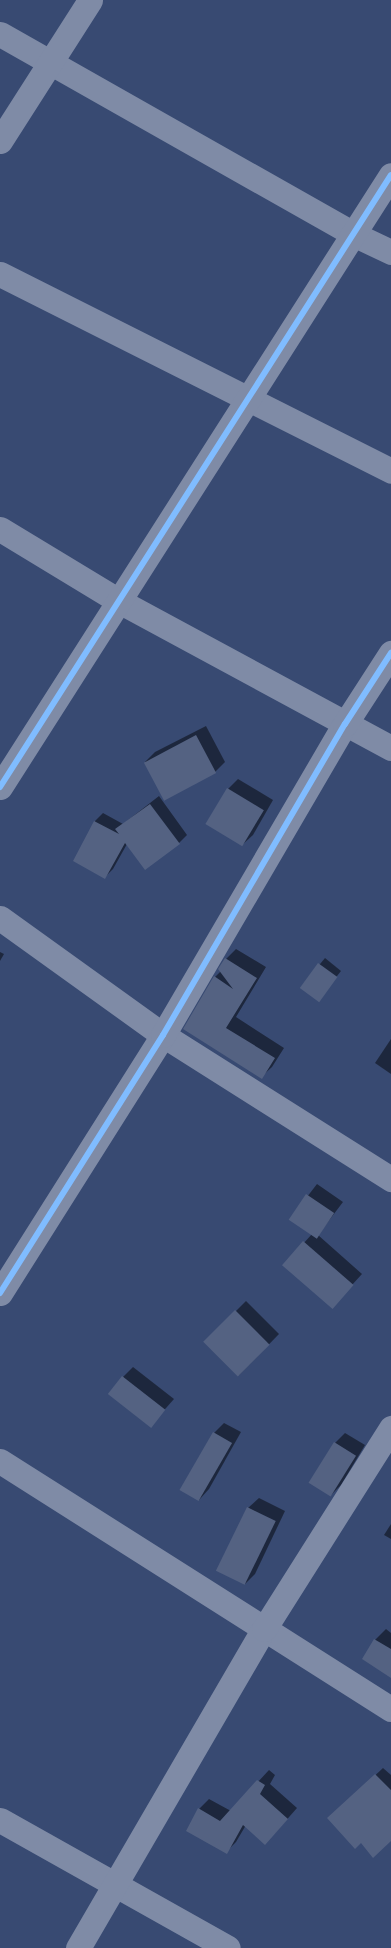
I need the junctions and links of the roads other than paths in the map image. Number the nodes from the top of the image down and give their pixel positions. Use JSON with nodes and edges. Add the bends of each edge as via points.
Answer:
{"nodes":[{"id":1,"x":90,"y":0,"type":"edge"},
{"id":2,"x":0,"y":34,"type":"edge"},
{"id":3,"x":50,"y":61,"type":"junction"},
{"id":4,"x":0,"y":141,"type":"edge"},
{"id":5,"x":391,"y":176,"type":"edge"},
{"id":6,"x":353,"y":234,"type":"junction"},
{"id":7,"x":391,"y":252,"type":"edge"},
{"id":8,"x":0,"y":274,"type":"edge"},
{"id":9,"x":249,"y":401,"type":"junction"},
{"id":10,"x":391,"y":471,"type":"edge"},
{"id":11,"x":0,"y":529,"type":"edge"},
{"id":12,"x":118,"y":601,"type":"junction"},
{"id":13,"x":391,"y":653,"type":"edge"},
{"id":14,"x":345,"y":724,"type":"junction"},
{"id":15,"x":391,"y":748,"type":"edge"},
{"id":16,"x":0,"y":787,"type":"edge"},
{"id":17,"x":0,"y":918,"type":"edge"},
{"id":18,"x":163,"y":1035,"type":"junction"},
{"id":19,"x":391,"y":1179,"type":"edge"},
{"id":20,"x":0,"y":1293,"type":"edge"},
{"id":21,"x":391,"y":1428,"type":"edge"},
{"id":22,"x":0,"y":1461,"type":"edge"},
{"id":23,"x":264,"y":1629,"type":"junction"},
{"id":24,"x":391,"y":1709,"type":"edge"},
{"id":25,"x":0,"y":1820,"type":"edge"},
{"id":26,"x":117,"y":1884,"type":"junction"},
{"id":27,"x":78,"y":1948,"type":"edge"},
{"id":28,"x":228,"y":1948,"type":"edge"}],
"edges":[{"from":1,"to":3,"type":"street"},
{"from":2,"to":3,"type":"street"},
{"from":3,"to":4,"type":"street"},
{"from":3,"to":6,"type":"street"},
{"from":5,"to":6,"type":"street"},
{"from":6,"to":7,"type":"street"},
{"from":6,"to":9,"type":"street"},
{"from":8,"to":9,"type":"street"},
{"from":9,"to":10,"type":"street"},
{"from":9,"to":12,"type":"street"},
{"from":11,"to":12,"type":"street"},
{"from":12,"to":14,"type":"street"},
{"from":12,"to":16,"type":"street"},
{"from":13,"to":14,"type":"street"},
{"from":14,"to":15,"type":"street"},
{"from":14,"to":18,"type":"street"},
{"from":17,"to":18,"type":"street"},
{"from":18,"to":19,"type":"street"},
{"from":18,"to":20,"type":"street"},
{"from":21,"to":23,"type":"street"},
{"from":22,"to":23,"type":"street"},
{"from":23,"to":24,"type":"street"},
{"from":23,"to":26,"type":"street"},
{"from":25,"to":26,"type":"street"},
{"from":26,"to":27,"type":"street"},
{"from":26,"to":28,"type":"street"}]}
